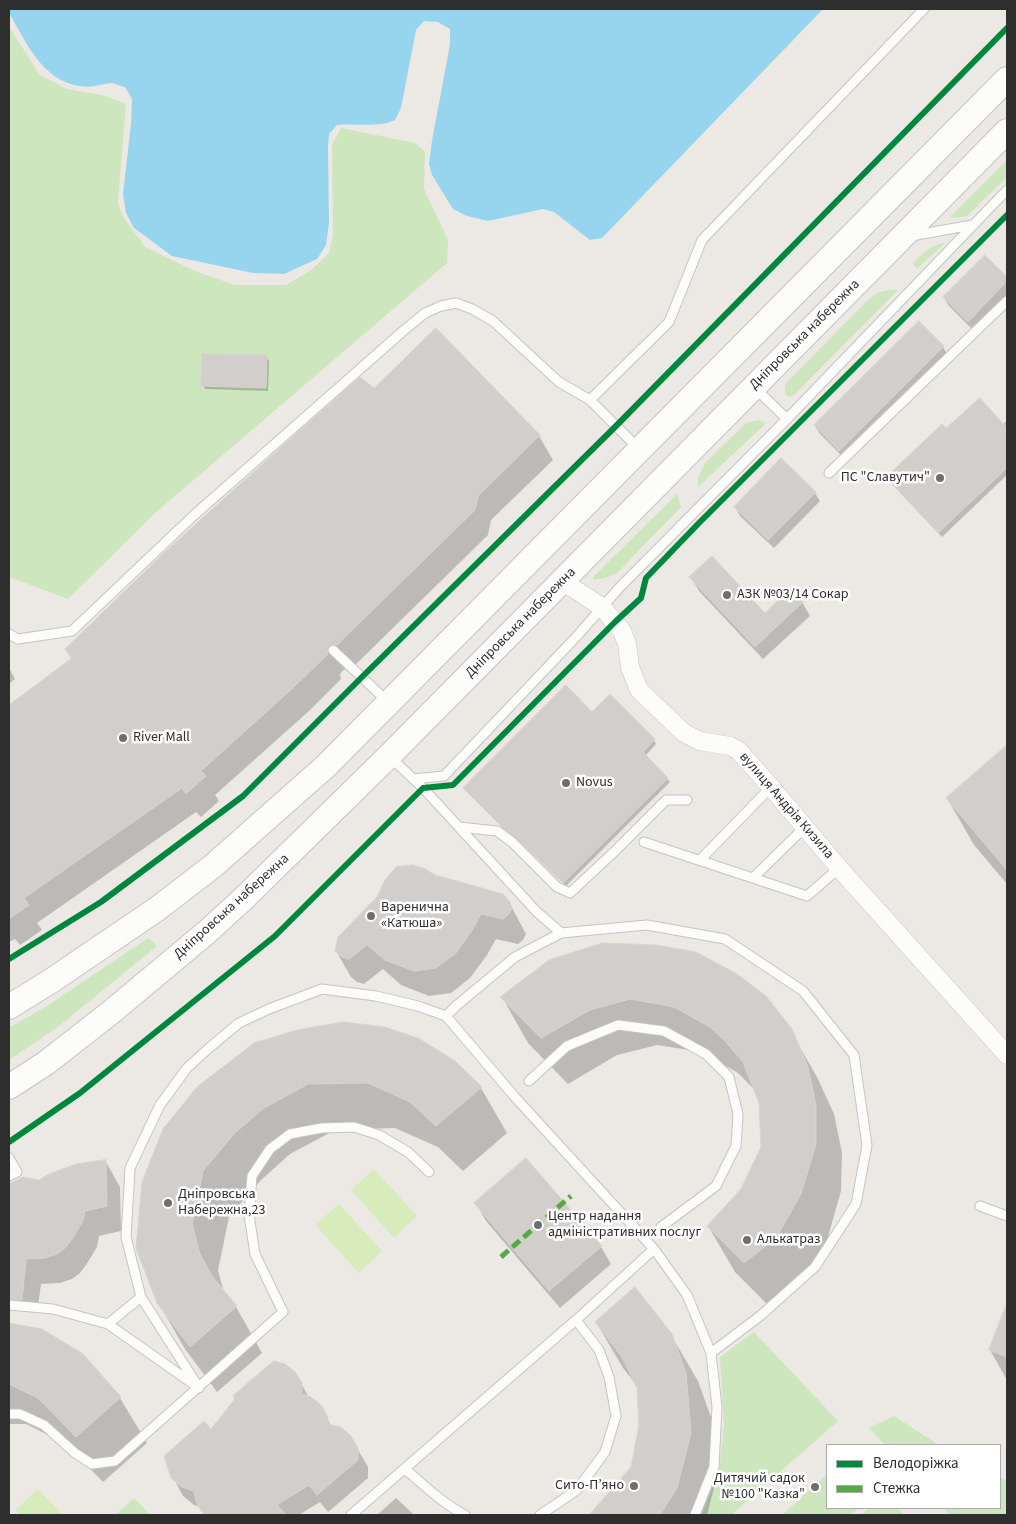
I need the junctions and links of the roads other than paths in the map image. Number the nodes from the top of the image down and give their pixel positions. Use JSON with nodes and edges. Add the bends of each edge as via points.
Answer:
{"nodes":[{"id":1,"x":924,"y":9,"type":"edge"},
{"id":2,"x":1007,"y":79,"type":"edge"},
{"id":3,"x":1007,"y":131,"type":"edge"},
{"id":4,"x":1007,"y":190,"type":"edge"},
{"id":5,"x":972,"y":225,"type":"junction"},
{"id":6,"x":901,"y":238,"type":"junction"},
{"id":7,"x":1007,"y":302,"type":"edge"},
{"id":8,"x":754,"y":387,"type":"junction"},
{"id":9,"x":590,"y":400,"type":"junction"},
{"id":10,"x":787,"y":419,"type":"junction"},
{"id":11,"x":640,"y":450,"type":"junction"},
{"id":12,"x":829,"y":473,"type":"dead end"},
{"id":13,"x":562,"y":581,"type":"junction"},
{"id":14,"x":602,"y":607,"type":"junction"},
{"id":15,"x":9,"y":634,"type":"edge"},
{"id":16,"x":332,"y":650,"type":"dead end"},
{"id":17,"x":390,"y":703,"type":"junction"},
{"id":18,"x":388,"y":756,"type":"junction"},
{"id":19,"x":413,"y":779,"type":"junction"},
{"id":20,"x":771,"y":787,"type":"junction"},
{"id":21,"x":687,"y":800,"type":"dead end"},
{"id":22,"x":805,"y":827,"type":"junction"},
{"id":23,"x":459,"y":828,"type":"junction"},
{"id":24,"x":644,"y":842,"type":"dead end"},
{"id":25,"x":700,"y":860,"type":"junction"},
{"id":26,"x":839,"y":868,"type":"junction"},
{"id":27,"x":753,"y":878,"type":"junction"},
{"id":28,"x":561,"y":934,"type":"junction"},
{"id":29,"x":9,"y":1007,"type":"edge"},
{"id":30,"x":446,"y":1016,"type":"junction"},
{"id":31,"x":1007,"y":1056,"type":"edge"},
{"id":32,"x":529,"y":1081,"type":"dead end"},
{"id":33,"x":9,"y":1086,"type":"edge"},
{"id":34,"x":9,"y":1158,"type":"edge"},
{"id":35,"x":428,"y":1172,"type":"dead end"},
{"id":36,"x":9,"y":1176,"type":"edge"},
{"id":37,"x":980,"y":1206,"type":"dead end"},
{"id":38,"x":1007,"y":1216,"type":"edge"},
{"id":39,"x":661,"y":1227,"type":"dead end"},
{"id":40,"x":654,"y":1249,"type":"junction"},
{"id":41,"x":141,"y":1297,"type":"junction"},
{"id":42,"x":9,"y":1305,"type":"edge"},
{"id":43,"x":576,"y":1320,"type":"junction"},
{"id":44,"x":108,"y":1324,"type":"junction"},
{"id":45,"x":711,"y":1353,"type":"junction"},
{"id":46,"x":199,"y":1388,"type":"junction"},
{"id":47,"x":9,"y":1414,"type":"edge"},
{"id":48,"x":405,"y":1469,"type":"junction"},
{"id":49,"x":352,"y":1515,"type":"edge"},
{"id":50,"x":465,"y":1515,"type":"edge"},
{"id":51,"x":540,"y":1515,"type":"edge"},
{"id":52,"x":695,"y":1515,"type":"edge"}],
"edges":[{"from":1,"to":9,"type":"lane","via":[[702,240],[669,322]]},
{"from":2,"to":11,"type":"main road"},
{"from":3,"to":6,"type":"main road","name":"Дніпровська набережна"},
{"from":4,"to":5,"type":"lane"},
{"from":5,"to":6,"type":"lane"},
{"from":5,"to":10,"type":"lane"},
{"from":6,"to":8,"type":"main road","name":"Дніпровська набережна"},
{"from":7,"to":12,"type":"lane"},
{"from":8,"to":10,"type":"lane"},
{"from":8,"to":13,"type":"main road","name":"Дніпровська набережна"},
{"from":9,"to":11,"type":"lane"},
{"from":9,"to":15,"type":"lane","via":[[559,382],[493,321],[456,303],[441,306],[425,313],[266,450],[72,631],[18,640]]},
{"from":10,"to":14,"type":"lane"},
{"from":11,"to":17,"type":"main road"},
{"from":13,"to":14,"type":"street","name":"вулиця Андрія Кизила"},
{"from":13,"to":18,"type":"main road","name":"Дніпровська набережна"},
{"from":14,"to":19,"type":"lane","via":[[444,776]]},
{"from":14,"to":20,"type":"street","name":"вулиця Андрія Кизила","via":[[622,631],[639,690],[684,733],[700,741],[738,750]]},
{"from":16,"to":17,"type":"lane"},
{"from":17,"to":29,"type":"main road","via":[[326,766],[213,866],[157,909]]},
{"from":18,"to":19,"type":"lane"},
{"from":18,"to":33,"type":"main road","name":"Дніпровська набережна","via":[[207,932],[46,1063]]},
{"from":19,"to":23,"type":"lane"},
{"from":20,"to":22,"type":"street","name":"вулиця Андрія Кизила"},
{"from":20,"to":25,"type":"lane"},
{"from":21,"to":23,"type":"lane","via":[[666,800],[570,893],[557,887],[497,831]]},
{"from":22,"to":26,"type":"street","name":"вулиця Андрія Кизила"},
{"from":22,"to":27,"type":"lane"},
{"from":23,"to":28,"type":"lane"},
{"from":24,"to":25,"type":"lane"},
{"from":25,"to":27,"type":"lane"},
{"from":26,"to":27,"type":"lane","via":[[807,896]]},
{"from":26,"to":31,"type":"street","name":"вулиця Андрія Кизила"},
{"from":28,"to":30,"type":"lane","via":[[516,957]]},
{"from":28,"to":45,"type":"lane","via":[[647,925],[726,939],[803,991],[854,1055],[867,1145],[856,1204],[815,1267],[760,1316]]},
{"from":30,"to":40,"type":"lane","via":[[514,1096]]},
{"from":30,"to":41,"type":"lane","via":[[376,996],[322,989],[239,1023],[187,1068],[160,1105],[130,1168],[126,1237]]},
{"from":32,"to":39,"type":"lane","via":[[567,1046],[618,1025],[664,1031],[706,1054],[729,1077],[738,1114],[736,1146],[716,1186]]},
{"from":34,"to":36,"type":"lane","via":[[17,1172]]},
{"from":35,"to":46,"type":"lane","via":[[408,1152],[379,1135],[354,1127],[290,1134],[270,1149],[252,1176],[249,1215],[255,1254],[284,1312]]},
{"from":37,"to":38,"type":"lane"},
{"from":40,"to":43,"type":"lane"},
{"from":40,"to":45,"type":"lane","via":[[687,1295]]},
{"from":41,"to":44,"type":"lane"},
{"from":41,"to":46,"type":"lane"},
{"from":42,"to":44,"type":"lane","via":[[52,1309]]},
{"from":43,"to":48,"type":"lane"},
{"from":43,"to":51,"type":"lane","via":[[599,1350],[609,1377],[616,1416],[605,1452],[577,1490]]},
{"from":44,"to":46,"type":"lane"},
{"from":45,"to":52,"type":"lane","via":[[717,1407],[714,1468]]},
{"from":46,"to":47,"type":"lane","via":[[115,1461],[92,1464],[44,1425],[20,1414]]},
{"from":48,"to":49,"type":"lane"},
{"from":48,"to":50,"type":"lane","via":[[435,1496]]}]}
